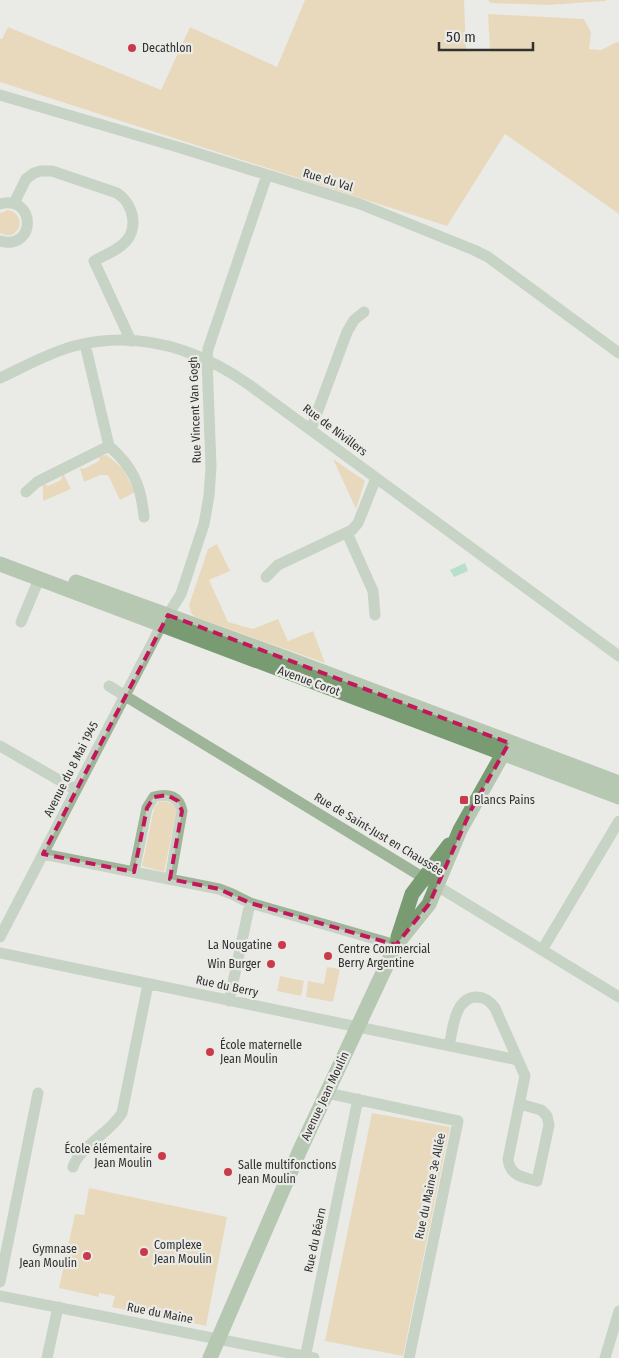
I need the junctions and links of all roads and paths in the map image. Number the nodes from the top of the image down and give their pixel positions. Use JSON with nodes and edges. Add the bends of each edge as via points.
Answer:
{"nodes":[{"id":1,"x":0,"y":95,"type":"edge"},
{"id":2,"x":267,"y":175,"type":"junction"},
{"id":3,"x":14,"y":203,"type":"junction"},
{"id":4,"x":0,"y":204,"type":"edge"},
{"id":5,"x":0,"y":241,"type":"edge"},
{"id":6,"x":364,"y":312,"type":"dead end"},
{"id":7,"x":132,"y":341,"type":"junction"},
{"id":8,"x":85,"y":344,"type":"junction"},
{"id":9,"x":619,"y":353,"type":"edge"},
{"id":10,"x":206,"y":359,"type":"junction"},
{"id":11,"x":0,"y":378,"type":"edge"},
{"id":12,"x":311,"y":429,"type":"junction"},
{"id":13,"x":109,"y":446,"type":"junction"},
{"id":14,"x":376,"y":478,"type":"junction"},
{"id":15,"x":26,"y":492,"type":"dead end"},
{"id":16,"x":144,"y":517,"type":"dead end"},
{"id":17,"x":347,"y":533,"type":"junction"},
{"id":18,"x":0,"y":555,"type":"edge"},
{"id":19,"x":0,"y":564,"type":"edge"},
{"id":20,"x":266,"y":576,"type":"dead end"},
{"id":21,"x":38,"y":579,"type":"junction"},
{"id":22,"x":375,"y":615,"type":"dead end"},
{"id":23,"x":164,"y":620,"type":"junction"},
{"id":24,"x":22,"y":622,"type":"dead end"},
{"id":25,"x":619,"y":656,"type":"edge"},
{"id":26,"x":109,"y":686,"type":"dead end"},
{"id":27,"x":125,"y":695,"type":"junction"},
{"id":28,"x":0,"y":746,"type":"edge"},
{"id":29,"x":506,"y":748,"type":"junction"},
{"id":30,"x":619,"y":783,"type":"edge"},
{"id":31,"x":76,"y":790,"type":"junction"},
{"id":32,"x":619,"y":797,"type":"edge"},
{"id":33,"x":619,"y":821,"type":"edge"},
{"id":34,"x":460,"y":830,"type":"junction"},
{"id":35,"x":43,"y":854,"type":"junction"},
{"id":36,"x":134,"y":872,"type":"junction"},
{"id":37,"x":424,"y":878,"type":"junction"},
{"id":38,"x":170,"y":879,"type":"junction"},
{"id":39,"x":437,"y":886,"type":"junction"},
{"id":40,"x":250,"y":903,"type":"junction"},
{"id":41,"x":0,"y":937,"type":"edge"},
{"id":42,"x":396,"y":945,"type":"junction"},
{"id":43,"x":542,"y":950,"type":"junction"},
{"id":44,"x":0,"y":953,"type":"edge"},
{"id":45,"x":148,"y":984,"type":"junction"},
{"id":46,"x":619,"y":997,"type":"edge"},
{"id":47,"x":229,"y":1000,"type":"junction"},
{"id":48,"x":357,"y":1027,"type":"junction"},
{"id":49,"x":449,"y":1046,"type":"junction"},
{"id":50,"x":518,"y":1060,"type":"junction"},
{"id":51,"x":38,"y":1093,"type":"dead end"},
{"id":52,"x":327,"y":1093,"type":"junction"},
{"id":53,"x":358,"y":1100,"type":"junction"},
{"id":54,"x":520,"y":1104,"type":"junction"},
{"id":55,"x":73,"y":1167,"type":"dead end"},
{"id":56,"x":0,"y":1282,"type":"edge"},
{"id":57,"x":0,"y":1296,"type":"edge"},
{"id":58,"x":58,"y":1307,"type":"junction"},
{"id":59,"x":619,"y":1311,"type":"edge"},
{"id":60,"x":217,"y":1339,"type":"junction"},
{"id":61,"x":308,"y":1357,"type":"edge"},
{"id":62,"x":47,"y":1358,"type":"edge"},
{"id":63,"x":210,"y":1358,"type":"edge"},
{"id":64,"x":409,"y":1358,"type":"edge"},
{"id":65,"x":605,"y":1358,"type":"edge"}],
"edges":[{"from":1,"to":2,"type":"street","name":"Rue du Val"},
{"from":2,"to":9,"type":"street","name":"Rue du Val","via":[[360,204],[481,253]]},
{"from":2,"to":10,"type":"street","name":"Rue Vincent Van Gogh"},
{"from":3,"to":4,"type":"street"},
{"from":3,"to":5,"type":"street","via":[[24,211],[27,230],[19,240]]},
{"from":3,"to":7,"type":"street","via":[[26,179],[34,173],[47,171],[117,193],[126,201],[132,217],[130,236],[122,246],[94,261]]},
{"from":6,"to":12,"type":"street","via":[[347,332]]},
{"from":7,"to":8,"type":"street","name":"Rue de Nivillers"},
{"from":7,"to":10,"type":"street","name":"Rue de Nivillers","via":[[175,347]]},
{"from":8,"to":11,"type":"street","name":"Rue de Nivillers","via":[[47,356]]},
{"from":8,"to":13,"type":"street"},
{"from":10,"to":12,"type":"street","name":"Rue de Nivillers","via":[[233,373]]},
{"from":10,"to":23,"type":"street","name":"Rue Vincent Van Gogh","via":[[211,454],[209,496],[186,582],[178,601]]},
{"from":12,"to":14,"type":"street","name":"Rue de Nivillers"},
{"from":13,"to":15,"type":"street","via":[[36,482]]},
{"from":13,"to":16,"type":"street","via":[[130,468],[140,491]]},
{"from":14,"to":17,"type":"street","via":[[356,527]]},
{"from":14,"to":25,"type":"street","name":"Rue de Nivillers"},
{"from":17,"to":20,"type":"street","via":[[283,562]]},
{"from":17,"to":22,"type":"street","via":[[373,591]]},
{"from":18,"to":23,"type":"street","name":"Avenue Corot"},
{"from":19,"to":21,"type":"street","name":"Avenue Corot"},
{"from":21,"to":23,"type":"street","name":"Avenue Corot"},
{"from":21,"to":24,"type":"street"},
{"from":23,"to":27,"type":"street","name":"Avenue du 8 Mai 1945"},
{"from":23,"to":29,"type":"street","name":"Avenue Corot"},
{"from":26,"to":27,"type":"street","name":"Rue de Saint-Just en Chaussée"},
{"from":27,"to":31,"type":"street","name":"Avenue du 8 Mai 1945"},
{"from":27,"to":37,"type":"street","name":"Rue de Saint-Just en Chaussée"},
{"from":28,"to":31,"type":"street"},
{"from":29,"to":30,"type":"street","name":"Avenue Corot"},
{"from":29,"to":32,"type":"street","name":"Avenue Corot"},
{"from":29,"to":34,"type":"street"},
{"from":31,"to":35,"type":"street","name":"Avenue du 8 Mai 1945"},
{"from":33,"to":43,"type":"street"},
{"from":34,"to":37,"type":"street","name":"Avenue Jean Moulin"},
{"from":34,"to":39,"type":"street","name":"Avenue Jean Moulin"},
{"from":35,"to":36,"type":"street"},
{"from":35,"to":41,"type":"street","name":"Avenue du 8 Mai 1945"},
{"from":36,"to":38,"type":"street"},
{"from":36,"to":38,"type":"street","via":[[147,808],[154,797],[167,795],[178,801],[182,811]]},
{"from":37,"to":39,"type":"street","name":"Rue de Saint-Just en Chaussée"},
{"from":37,"to":42,"type":"street","name":"Avenue Jean Moulin","via":[[408,903]]},
{"from":38,"to":40,"type":"street","via":[[219,889]]},
{"from":39,"to":42,"type":"street","name":"Avenue Jean Moulin","via":[[429,904]]},
{"from":39,"to":43,"type":"street","name":"Rue de Saint-Just en Chaussée"},
{"from":40,"to":42,"type":"street"},
{"from":40,"to":47,"type":"street"},
{"from":42,"to":48,"type":"street","name":"Avenue Jean Moulin"},
{"from":43,"to":46,"type":"street","name":"Rue de Saint-Just en Chaussée"},
{"from":44,"to":45,"type":"street","name":"Rue du Berry"},
{"from":45,"to":47,"type":"street","name":"Rue du Berry"},
{"from":45,"to":55,"type":"street","via":[[122,1113]]},
{"from":47,"to":48,"type":"street","name":"Rue du Berry"},
{"from":48,"to":49,"type":"street","name":"Rue du Berry"},
{"from":48,"to":52,"type":"street","name":"Avenue Jean Moulin"},
{"from":49,"to":50,"type":"street","name":"Rue du Berry"},
{"from":49,"to":50,"type":"street","via":[[459,1007],[468,998],[483,998],[495,1008]]},
{"from":50,"to":54,"type":"street","via":[[525,1076]]},
{"from":51,"to":56,"type":"street"},
{"from":52,"to":53,"type":"street"},
{"from":52,"to":60,"type":"street","name":"Avenue Jean Moulin"},
{"from":53,"to":61,"type":"street","name":"Rue du Béarn"},
{"from":53,"to":64,"type":"street","name":"Rue du Maine 3e Allée","via":[[458,1120]]},
{"from":54,"to":54,"type":"street","via":[[541,1110],[549,1120],[537,1181],[519,1177],[509,1165]]},
{"from":57,"to":58,"type":"street","name":"Rue du Maine"},
{"from":58,"to":60,"type":"street","name":"Rue du Maine"},
{"from":58,"to":62,"type":"street"},
{"from":59,"to":65,"type":"street"},
{"from":60,"to":61,"type":"street","name":"Rue du Maine"},
{"from":60,"to":63,"type":"street","name":"Avenue Jean Moulin"}]}
